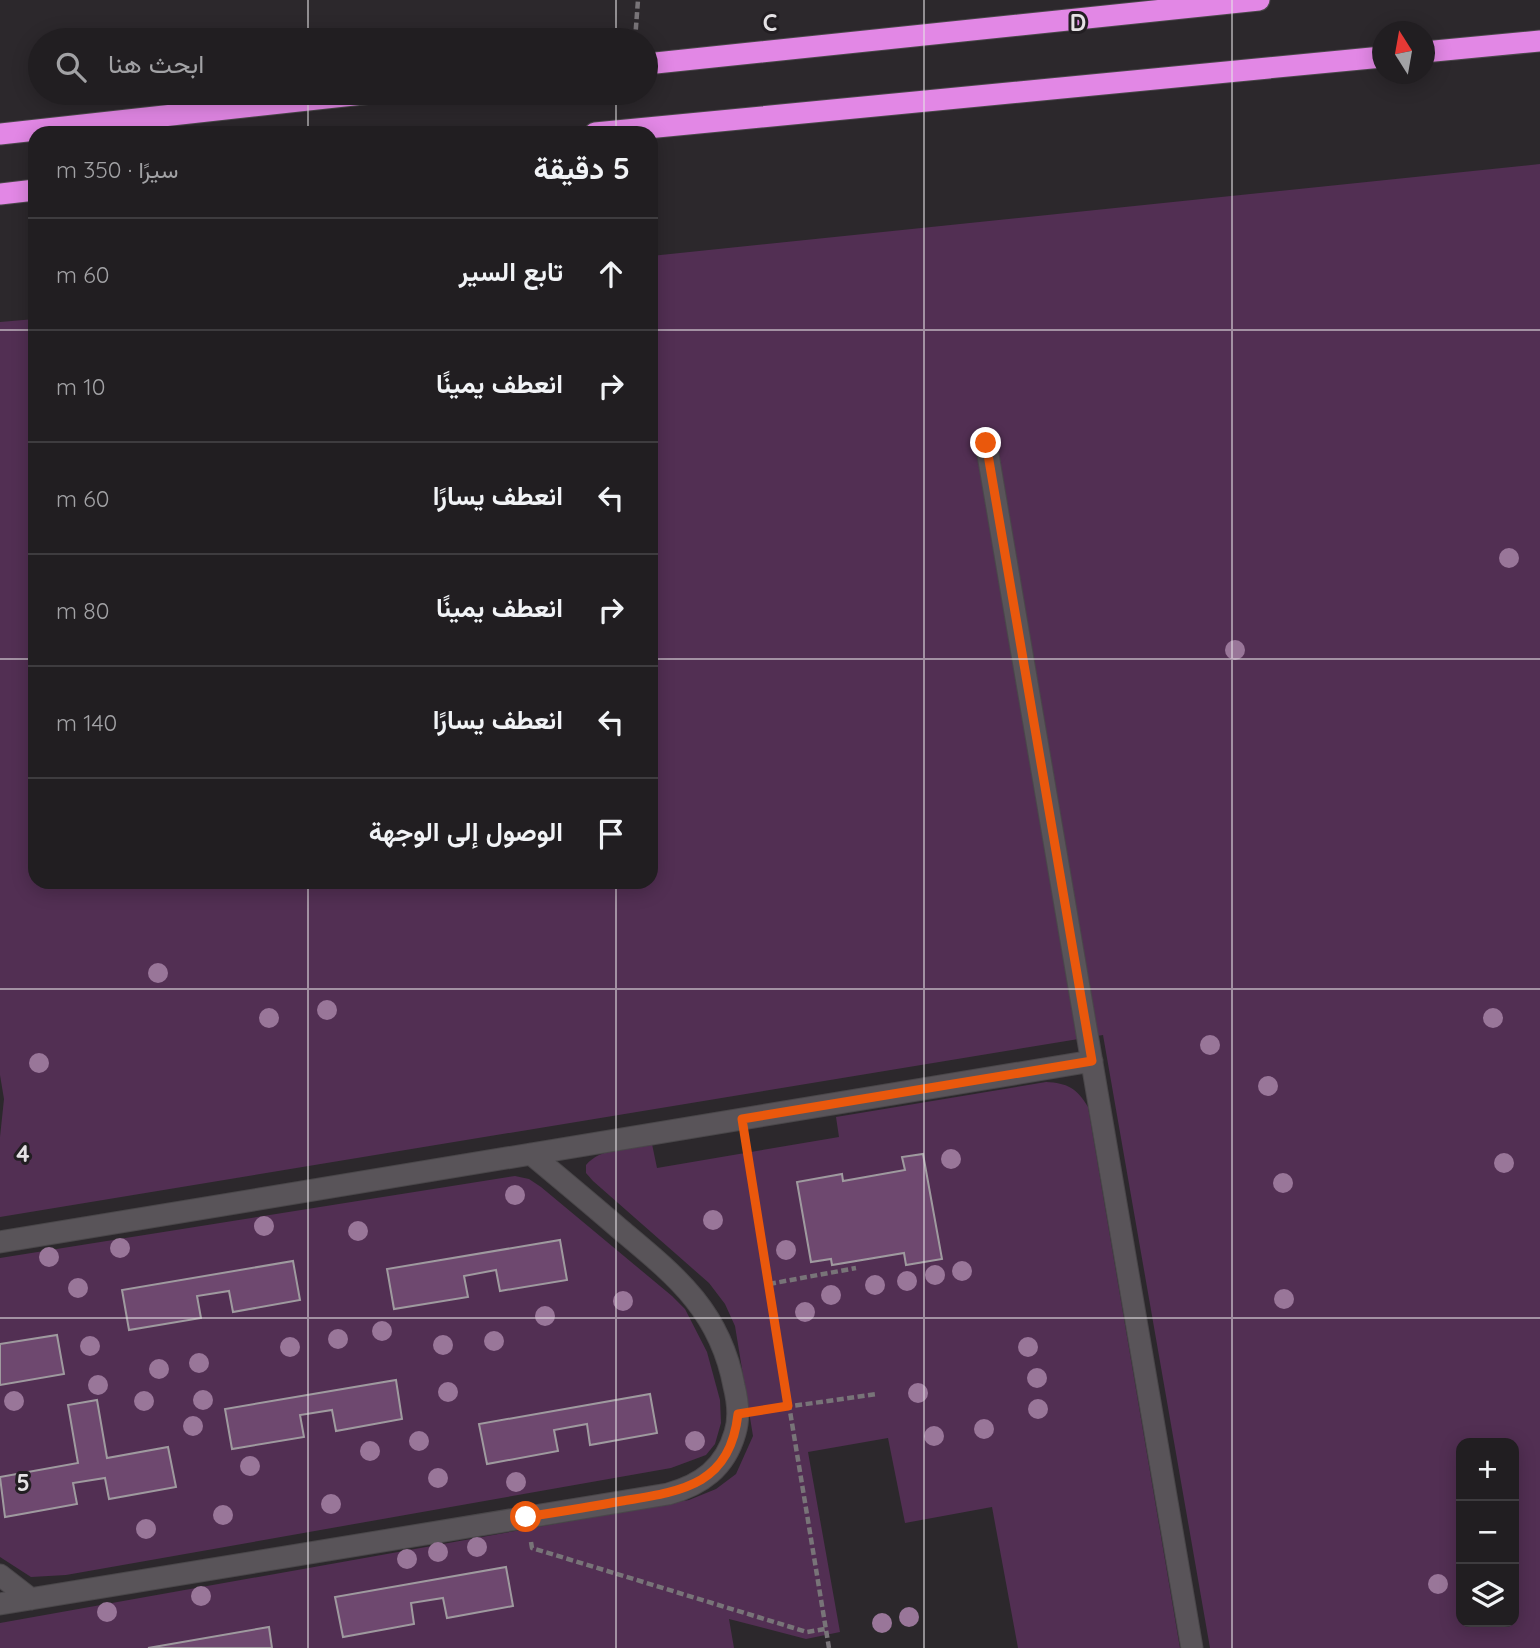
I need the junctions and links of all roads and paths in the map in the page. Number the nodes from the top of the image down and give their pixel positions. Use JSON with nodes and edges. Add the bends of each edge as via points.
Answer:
{"nodes":[{"id":1,"x":638,"y":0,"type":"edge"},
{"id":2,"x":1259,"y":0,"type":"edge"},
{"id":3,"x":636,"y":28,"type":"edge"},
{"id":4,"x":1540,"y":41,"type":"edge"},
{"id":5,"x":1435,"y":51,"type":"edge"},
{"id":6,"x":1372,"y":58,"type":"edge"},
{"id":7,"x":658,"y":63,"type":"edge"},
{"id":8,"x":263,"y":105,"type":"edge"},
{"id":9,"x":73,"y":126,"type":"edge"},
{"id":10,"x":658,"y":127,"type":"edge"},
{"id":11,"x":28,"y":131,"type":"edge"},
{"id":12,"x":0,"y":134,"type":"edge"},
{"id":13,"x":28,"y":191,"type":"edge"},
{"id":14,"x":0,"y":194,"type":"edge"},
{"id":15,"x":986,"y":443,"type":"dead end"},
{"id":16,"x":1092,"y":1061,"type":"junction"},
{"id":17,"x":742,"y":1119,"type":"junction"},
{"id":18,"x":531,"y":1154,"type":"junction"},
{"id":19,"x":0,"y":1242,"type":"edge"},
{"id":20,"x":856,"y":1268,"type":"dead end"},
{"id":21,"x":769,"y":1284,"type":"junction"},
{"id":22,"x":877,"y":1394,"type":"dead end"},
{"id":23,"x":788,"y":1406,"type":"junction"},
{"id":24,"x":738,"y":1414,"type":"junction"},
{"id":25,"x":526,"y":1517,"type":"junction"},
{"id":26,"x":0,"y":1575,"type":"edge"},
{"id":27,"x":31,"y":1599,"type":"junction"},
{"id":28,"x":0,"y":1604,"type":"edge"},
{"id":29,"x":825,"y":1629,"type":"junction"},
{"id":30,"x":829,"y":1648,"type":"edge"},
{"id":31,"x":1192,"y":1648,"type":"edge"}],
"edges":[{"from":1,"to":3,"type":"path"},
{"from":2,"to":7,"type":"highway"},
{"from":4,"to":5,"type":"highway"},
{"from":6,"to":10,"type":"highway"},
{"from":8,"to":9,"type":"highway"},
{"from":11,"to":12,"type":"highway"},
{"from":13,"to":14,"type":"highway"},
{"from":15,"to":16,"type":"lane"},
{"from":16,"to":17,"type":"lane"},
{"from":16,"to":31,"type":"lane"},
{"from":17,"to":18,"type":"lane"},
{"from":17,"to":21,"type":"path"},
{"from":18,"to":19,"type":"lane"},
{"from":18,"to":24,"type":"lane","via":[[695,1297],[726,1354]]},
{"from":20,"to":21,"type":"path"},
{"from":21,"to":23,"type":"path"},
{"from":22,"to":23,"type":"path"},
{"from":23,"to":24,"type":"path"},
{"from":23,"to":29,"type":"path"},
{"from":24,"to":25,"type":"lane","via":[[724,1460],[699,1483],[668,1494]]},
{"from":25,"to":27,"type":"lane"},
{"from":25,"to":29,"type":"path","via":[[532,1548],[807,1632]]},
{"from":26,"to":27,"type":"lane"},
{"from":27,"to":28,"type":"lane"},
{"from":29,"to":30,"type":"path"}]}
